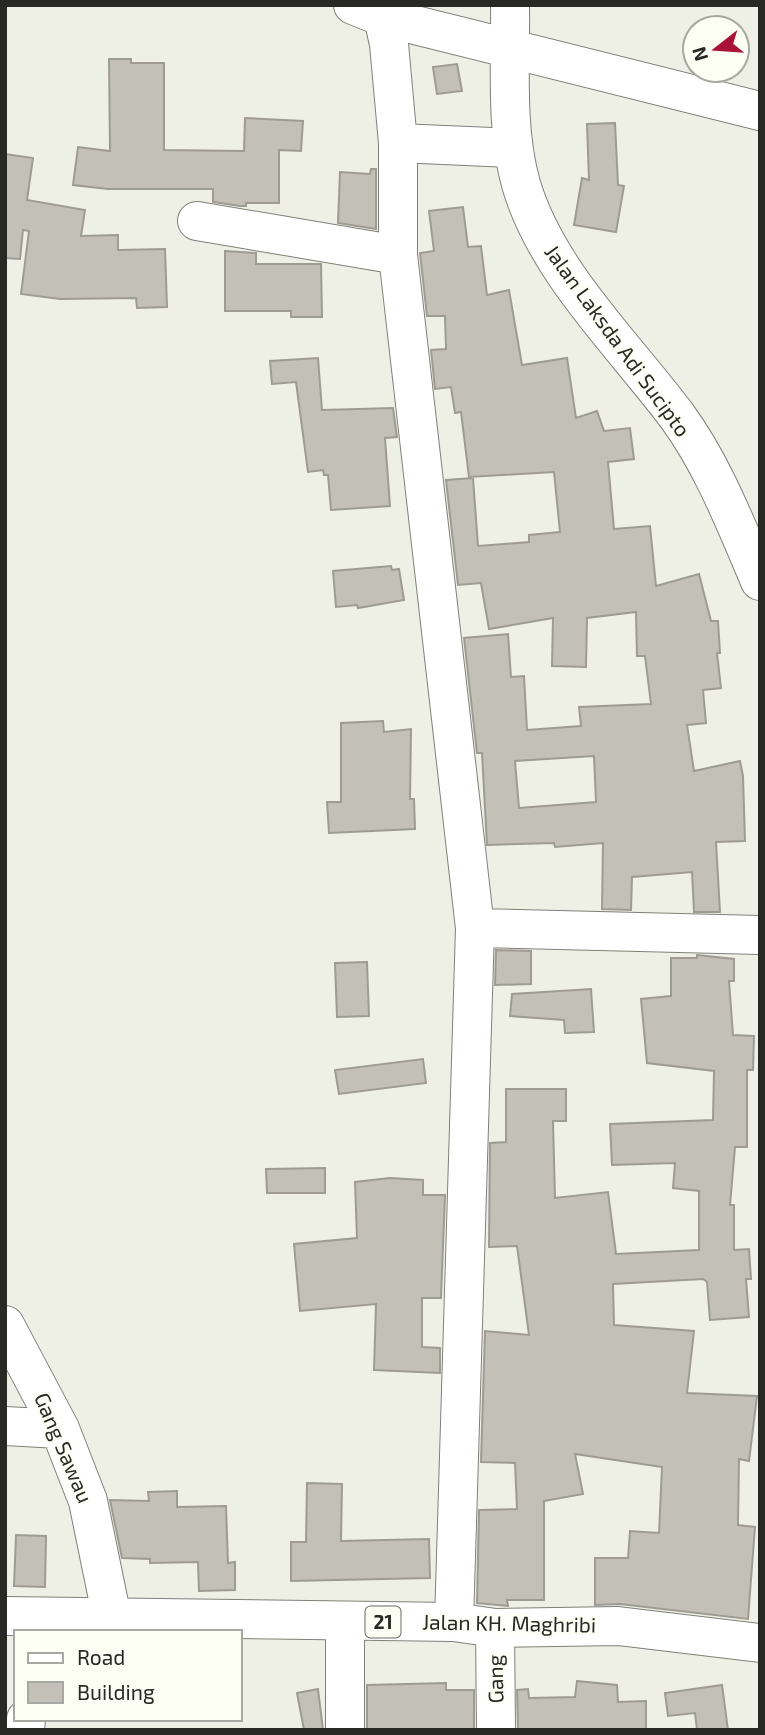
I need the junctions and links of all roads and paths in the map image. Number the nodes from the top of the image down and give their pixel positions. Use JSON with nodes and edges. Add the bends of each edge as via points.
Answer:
{"nodes":[{"id":1,"x":510,"y":5,"type":"edge"},
{"id":2,"x":368,"y":11,"type":"edge"},
{"id":3,"x":510,"y":50,"type":"junction"},
{"id":4,"x":760,"y":111,"type":"edge"},
{"id":5,"x":398,"y":143,"type":"junction"},
{"id":6,"x":513,"y":148,"type":"junction"},
{"id":7,"x":197,"y":221,"type":"dead end"},
{"id":8,"x":398,"y":255,"type":"junction"},
{"id":9,"x":760,"y":581,"type":"edge"},
{"id":10,"x":475,"y":928,"type":"junction"},
{"id":11,"x":760,"y":935,"type":"edge"},
{"id":12,"x":5,"y":1325,"type":"edge"},
{"id":13,"x":5,"y":1426,"type":"edge"},
{"id":14,"x":60,"y":1429,"type":"junction"},
{"id":15,"x":112,"y":1618,"type":"junction"},
{"id":16,"x":26,"y":1621,"type":"edge"},
{"id":17,"x":345,"y":1622,"type":"junction"},
{"id":18,"x":454,"y":1622,"type":"junction"},
{"id":19,"x":495,"y":1628,"type":"junction"},
{"id":20,"x":760,"y":1643,"type":"edge"},
{"id":21,"x":345,"y":1730,"type":"edge"},
{"id":22,"x":496,"y":1730,"type":"edge"}],
"edges":[{"from":1,"to":3,"type":"main road","name":"Jalan Laksda Adi Sucipto"},
{"from":2,"to":3,"type":"main road"},
{"from":2,"to":5,"type":"main road","via":[[389,44]]},
{"from":3,"to":4,"type":"main road"},
{"from":3,"to":6,"type":"main road","name":"Jalan Laksda Adi Sucipto"},
{"from":5,"to":6,"type":"main road"},
{"from":5,"to":8,"type":"main road"},
{"from":6,"to":9,"type":"main road","name":"Jalan Laksda Adi Sucipto","via":[[541,237],[678,418],[724,496]]},
{"from":7,"to":8,"type":"main road"},
{"from":8,"to":10,"type":"main road"},
{"from":10,"to":11,"type":"main road"},
{"from":10,"to":18,"type":"main road"},
{"from":12,"to":14,"type":"main road","name":"Gang Sawau"},
{"from":13,"to":14,"type":"main road"},
{"from":14,"to":15,"type":"main road","name":"Gang Sawau","via":[[88,1501]]},
{"from":15,"to":16,"type":"main road","name":"Jalan KH. Maghribi","number":"21"},
{"from":15,"to":17,"type":"main road","name":"Jalan KH. Maghribi","number":"21"},
{"from":17,"to":18,"type":"main road","name":"Jalan KH. Maghribi","number":"21"},
{"from":17,"to":21,"type":"main road"},
{"from":18,"to":19,"type":"main road","name":"Jalan KH. Maghribi","number":"21"},
{"from":19,"to":20,"type":"main road","name":"Jalan KH. Maghribi","number":"21","via":[[618,1626]]},
{"from":19,"to":22,"type":"main road","name":"Gang"}]}
